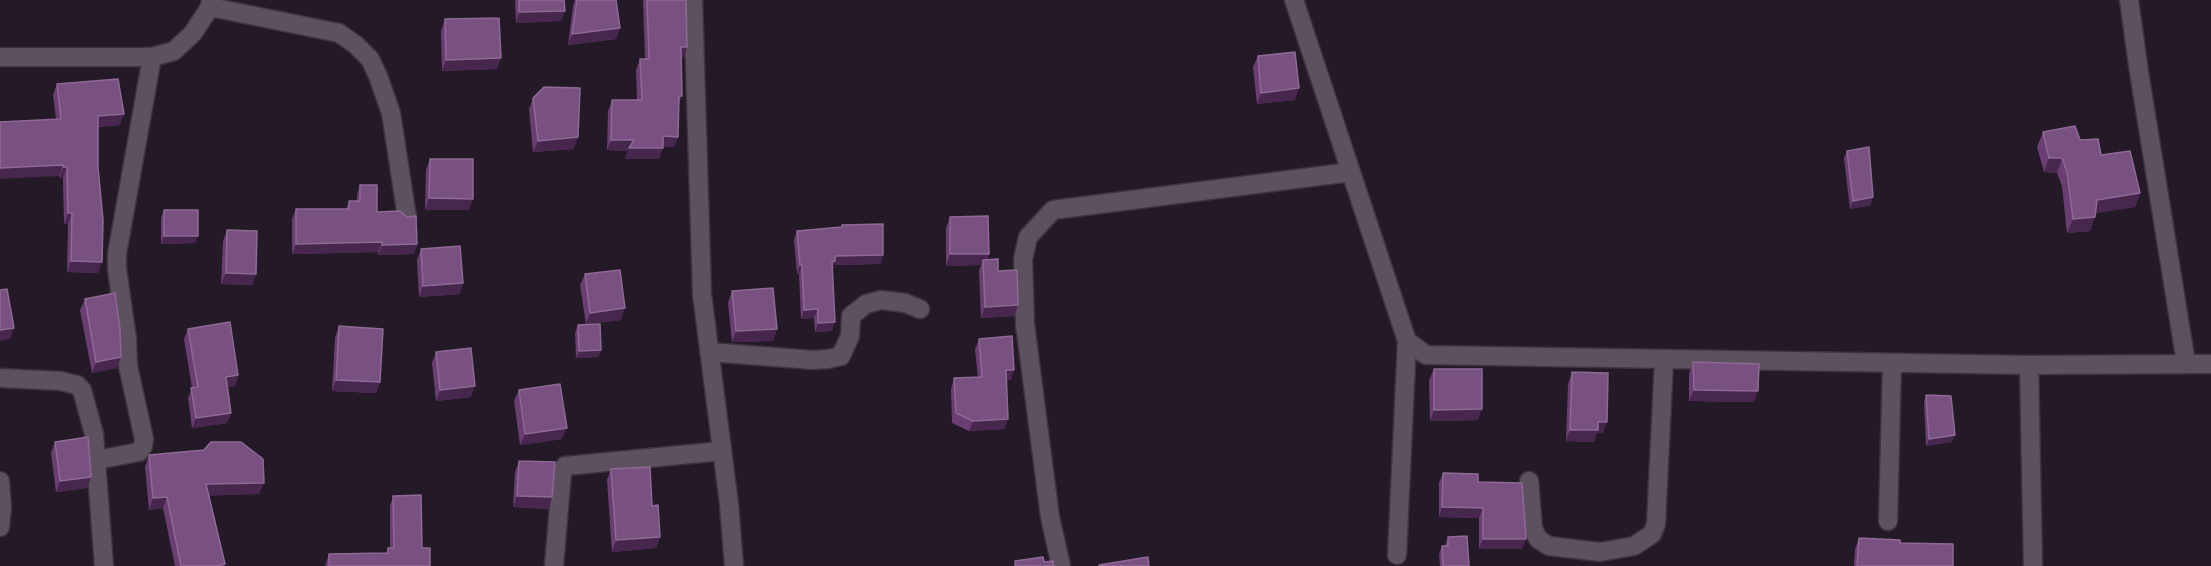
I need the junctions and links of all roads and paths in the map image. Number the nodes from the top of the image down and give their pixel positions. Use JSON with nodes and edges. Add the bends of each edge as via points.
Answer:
{"nodes":[{"id":1,"x":693,"y":0,"type":"edge"},
{"id":2,"x":1294,"y":0,"type":"edge"},
{"id":3,"x":2129,"y":0,"type":"edge"},
{"id":4,"x":210,"y":4,"type":"edge"},
{"id":5,"x":0,"y":57,"type":"edge"},
{"id":6,"x":152,"y":57,"type":"junction"},
{"id":7,"x":1351,"y":172,"type":"junction"},
{"id":8,"x":407,"y":217,"type":"edge"},
{"id":9,"x":920,"y":309,"type":"dead end"},
{"id":10,"x":1407,"y":341,"type":"junction"},
{"id":11,"x":709,"y":352,"type":"junction"},
{"id":12,"x":1664,"y":360,"type":"junction"},
{"id":13,"x":1892,"y":363,"type":"junction"},
{"id":14,"x":2186,"y":363,"type":"junction"},
{"id":15,"x":2029,"y":364,"type":"junction"},
{"id":16,"x":2211,"y":364,"type":"edge"},
{"id":17,"x":0,"y":378,"type":"edge"},
{"id":18,"x":722,"y":451,"type":"junction"},
{"id":19,"x":96,"y":460,"type":"junction"},
{"id":20,"x":0,"y":481,"type":"edge"},
{"id":21,"x":1530,"y":481,"type":"dead end"},
{"id":22,"x":1888,"y":521,"type":"dead end"},
{"id":23,"x":0,"y":527,"type":"edge"},
{"id":24,"x":1396,"y":555,"type":"dead end"},
{"id":25,"x":104,"y":566,"type":"edge"},
{"id":26,"x":554,"y":566,"type":"edge"},
{"id":27,"x":734,"y":566,"type":"edge"},
{"id":28,"x":1061,"y":566,"type":"edge"},
{"id":29,"x":2033,"y":566,"type":"edge"}],
"edges":[{"from":1,"to":11,"type":"street","via":[[702,294]]},
{"from":2,"to":7,"type":"street"},
{"from":3,"to":14,"type":"street"},
{"from":4,"to":6,"type":"street","via":[[193,33],[174,51]]},
{"from":4,"to":8,"type":"street","via":[[339,33],[370,59],[391,113]]},
{"from":5,"to":6,"type":"street"},
{"from":6,"to":19,"type":"street","via":[[117,254],[128,366],[144,439],[139,452]]},
{"from":7,"to":10,"type":"street"},
{"from":7,"to":28,"type":"street","via":[[1053,210],[1028,237],[1023,259],[1025,324],[1050,517]]},
{"from":9,"to":11,"type":"street","via":[[881,300],[866,304],[851,316],[850,336],[841,356],[813,360]]},
{"from":10,"to":12,"type":"street","via":[[1426,355]]},
{"from":10,"to":24,"type":"street"},
{"from":11,"to":18,"type":"street"},
{"from":12,"to":13,"type":"street"},
{"from":12,"to":21,"type":"street","via":[[1656,524],[1652,534],[1634,546],[1600,552],[1549,546],[1533,528]]},
{"from":13,"to":15,"type":"street"},
{"from":13,"to":22,"type":"street"},
{"from":14,"to":15,"type":"street"},
{"from":14,"to":16,"type":"street"},
{"from":15,"to":29,"type":"street"},
{"from":17,"to":19,"type":"street","via":[[77,385],[86,399]]},
{"from":18,"to":26,"type":"street","via":[[565,466]]},
{"from":18,"to":27,"type":"street"},
{"from":19,"to":25,"type":"street"},
{"from":20,"to":23,"type":"street"}]}
